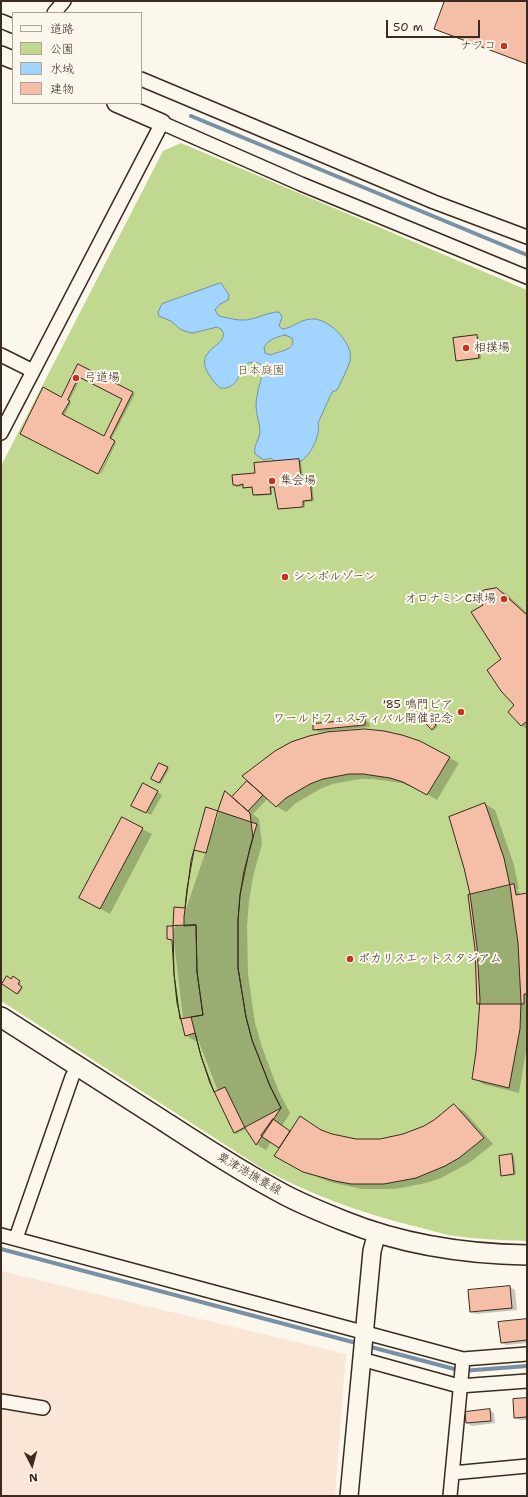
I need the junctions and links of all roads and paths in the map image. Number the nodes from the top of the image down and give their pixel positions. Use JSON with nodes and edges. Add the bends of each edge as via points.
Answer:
{"nodes":[{"id":1,"x":64,"y":1,"type":"edge"},
{"id":2,"x":55,"y":12,"type":"edge"},
{"id":3,"x":1,"y":21,"type":"edge"},
{"id":4,"x":12,"y":26,"type":"edge"},
{"id":5,"x":142,"y":79,"type":"edge"},
{"id":6,"x":118,"y":104,"type":"edge"},
{"id":7,"x":162,"y":123,"type":"junction"},
{"id":8,"x":527,"y":237,"type":"edge"},
{"id":9,"x":527,"y":277,"type":"edge"},
{"id":10,"x":1,"y":355,"type":"edge"},
{"id":11,"x":33,"y":371,"type":"junction"},
{"id":12,"x":1,"y":433,"type":"edge"},
{"id":13,"x":1,"y":1017,"type":"edge"},
{"id":14,"x":78,"y":1066,"type":"junction"},
{"id":15,"x":377,"y":1232,"type":"junction"},
{"id":16,"x":1,"y":1235,"type":"edge"},
{"id":17,"x":16,"y":1238,"type":"junction"},
{"id":18,"x":527,"y":1255,"type":"edge"},
{"id":19,"x":364,"y":1335,"type":"junction"},
{"id":20,"x":527,"y":1354,"type":"edge"},
{"id":21,"x":362,"y":1358,"type":"junction"},
{"id":22,"x":463,"y":1361,"type":"junction"},
{"id":23,"x":527,"y":1381,"type":"edge"},
{"id":24,"x":460,"y":1384,"type":"junction"},
{"id":25,"x":1,"y":1401,"type":"edge"},
{"id":26,"x":43,"y":1408,"type":"dead end"},
{"id":27,"x":527,"y":1466,"type":"edge"},
{"id":28,"x":452,"y":1473,"type":"junction"},
{"id":29,"x":349,"y":1496,"type":"edge"},
{"id":30,"x":450,"y":1496,"type":"edge"}],
"edges":[{"from":1,"to":2,"type":"street"},
{"from":3,"to":4,"type":"street"},
{"from":5,"to":8,"type":"street","via":[[434,202]]},
{"from":6,"to":7,"type":"street"},
{"from":7,"to":9,"type":"street","via":[[300,184]]},
{"from":7,"to":11,"type":"street"},
{"from":10,"to":11,"type":"street"},
{"from":11,"to":12,"type":"street"},
{"from":13,"to":14,"type":"main road","name":"粟津港撫養線"},
{"from":14,"to":15,"type":"main road","name":"粟津港撫養線","via":[[233,1166],[274,1189],[344,1221]]},
{"from":14,"to":17,"type":"street"},
{"from":15,"to":18,"type":"main road","name":"粟津港撫養線","via":[[439,1247]]},
{"from":15,"to":19,"type":"street","via":[[372,1251]]},
{"from":16,"to":17,"type":"street"},
{"from":17,"to":19,"type":"street"},
{"from":19,"to":21,"type":"street"},
{"from":19,"to":22,"type":"street"},
{"from":20,"to":22,"type":"street"},
{"from":21,"to":24,"type":"street"},
{"from":21,"to":29,"type":"street"},
{"from":22,"to":24,"type":"street"},
{"from":23,"to":24,"type":"street"},
{"from":24,"to":28,"type":"street"},
{"from":25,"to":26,"type":"street"},
{"from":27,"to":28,"type":"street"},
{"from":28,"to":30,"type":"street"}]}
